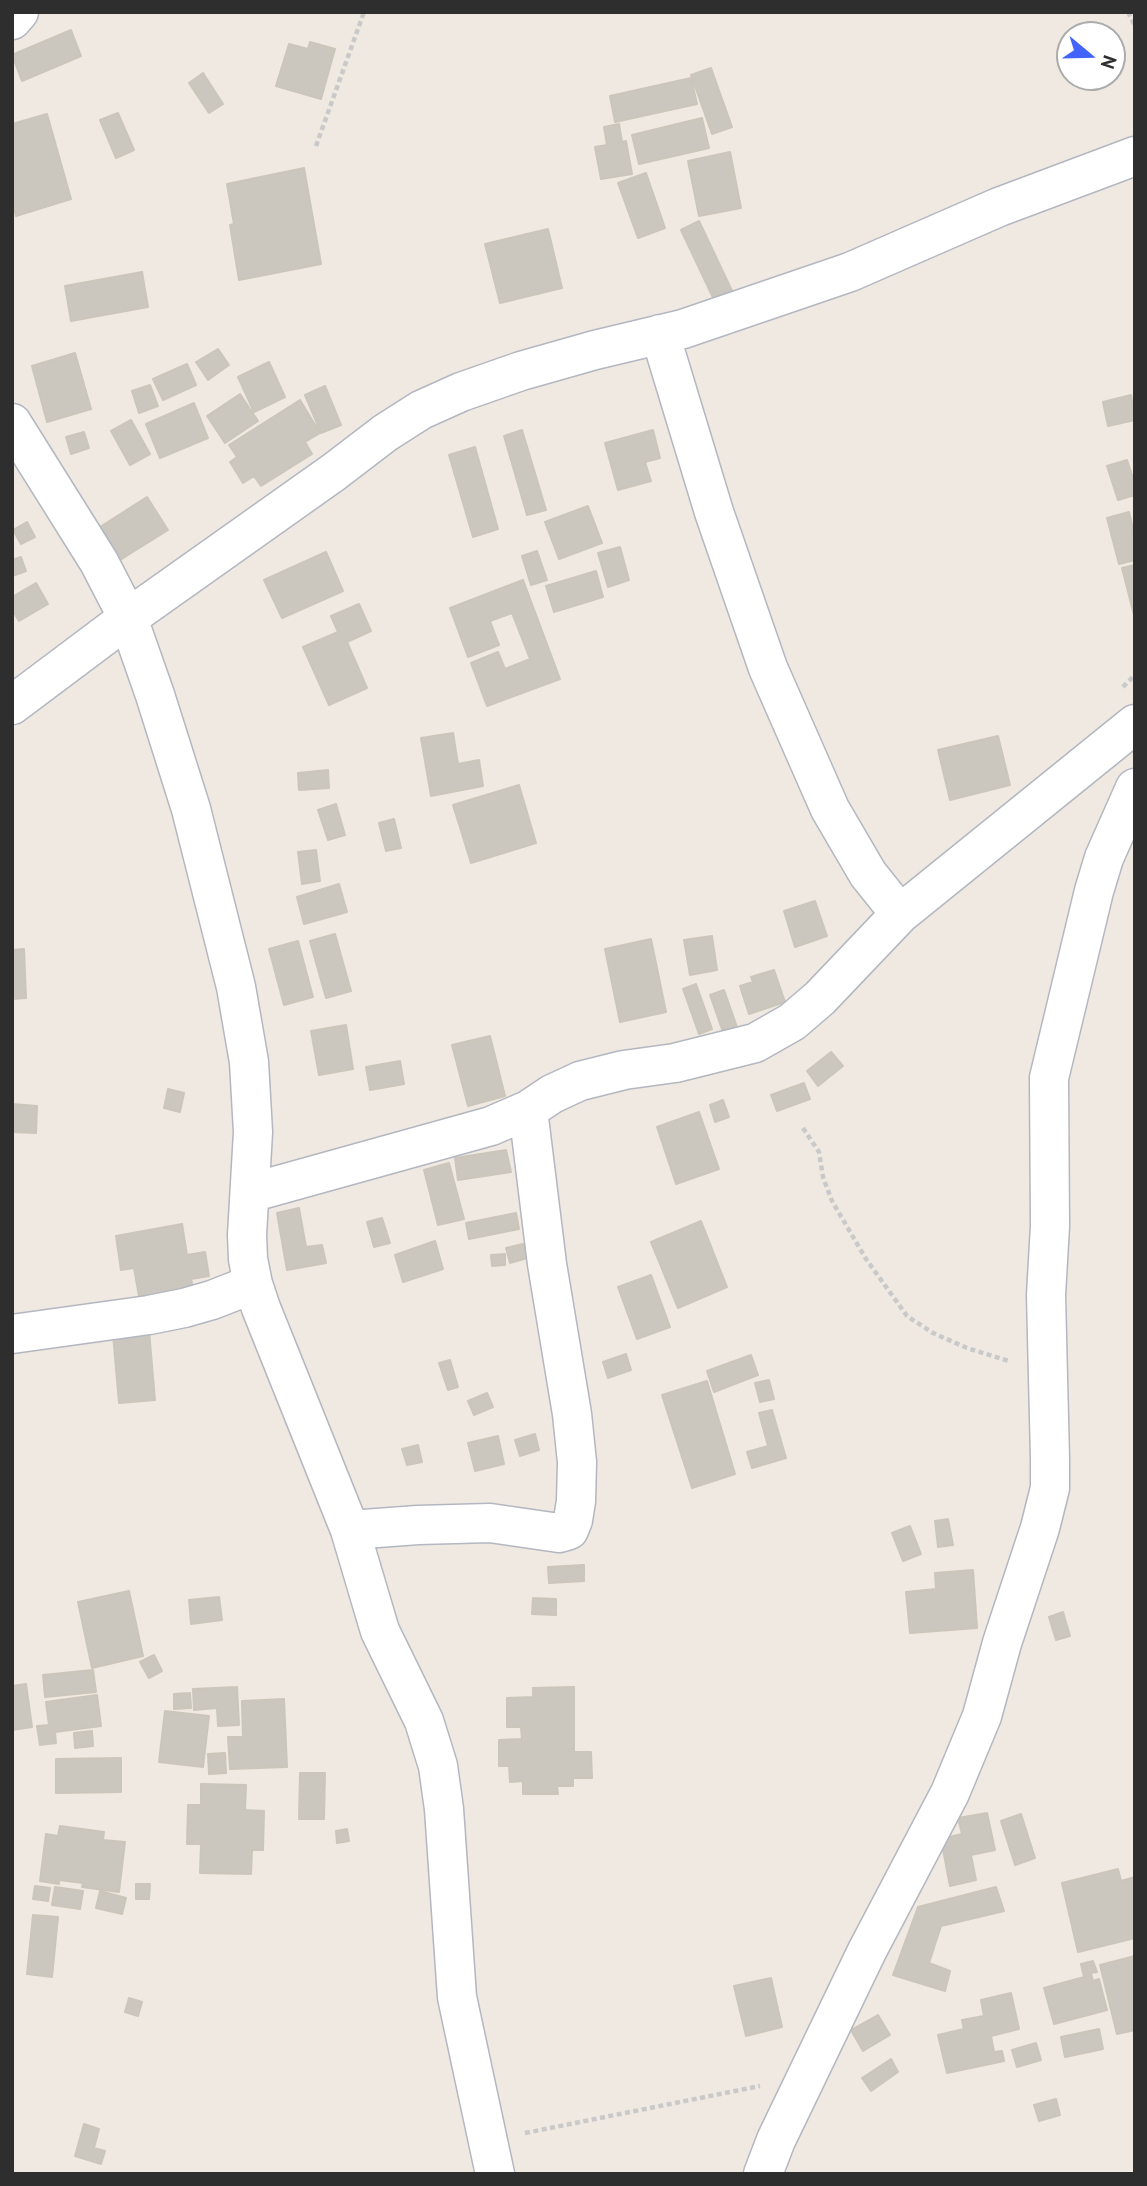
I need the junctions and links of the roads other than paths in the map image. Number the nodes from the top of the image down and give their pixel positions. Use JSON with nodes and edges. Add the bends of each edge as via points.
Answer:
{"nodes":[{"id":1,"x":19,"y":12,"type":"edge"},
{"id":2,"x":12,"y":20,"type":"edge"},
{"id":3,"x":1135,"y":156,"type":"edge"},
{"id":4,"x":660,"y":334,"type":"junction"},
{"id":5,"x":12,"y":423,"type":"edge"},
{"id":6,"x":128,"y":618,"type":"junction"},
{"id":7,"x":12,"y":705,"type":"edge"},
{"id":8,"x":1135,"y":724,"type":"edge"},
{"id":9,"x":1135,"y":788,"type":"edge"},
{"id":10,"x":900,"y":914,"type":"junction"},
{"id":11,"x":528,"y":1110,"type":"junction"},
{"id":12,"x":250,"y":1193,"type":"junction"},
{"id":13,"x":253,"y":1284,"type":"junction"},
{"id":14,"x":12,"y":1334,"type":"edge"},
{"id":15,"x":350,"y":1530,"type":"junction"},
{"id":16,"x":494,"y":2170,"type":"edge"},
{"id":17,"x":763,"y":2174,"type":"edge"}],
"edges":[{"from":1,"to":2,"type":"street"},
{"from":3,"to":4,"type":"street","via":[[999,207],[850,272]]},
{"from":4,"to":6,"type":"street","via":[[521,371],[421,410]]},
{"from":4,"to":10,"type":"street","via":[[714,512],[768,667],[830,809],[867,874]]},
{"from":5,"to":6,"type":"street","via":[[99,562]]},
{"from":6,"to":7,"type":"street"},
{"from":6,"to":12,"type":"street","via":[[188,799],[236,987],[252,1094]]},
{"from":8,"to":10,"type":"street"},
{"from":9,"to":17,"type":"street","via":[[1094,891],[1049,1078],[1046,1295],[1050,1488],[1040,1528],[982,1716],[950,1793],[805,2077]]},
{"from":10,"to":11,"type":"street","via":[[820,998],[792,1022],[755,1043],[580,1081]]},
{"from":11,"to":12,"type":"street","via":[[491,1126]]},
{"from":11,"to":15,"type":"street","via":[[577,1462],[576,1501],[569,1530],[559,1533],[490,1523]]},
{"from":12,"to":13,"type":"street","via":[[248,1259]]},
{"from":13,"to":14,"type":"street","via":[[161,1312]]},
{"from":13,"to":15,"type":"street"},
{"from":15,"to":16,"type":"street","via":[[380,1631],[424,1721],[438,1766],[457,1997]]}]}
